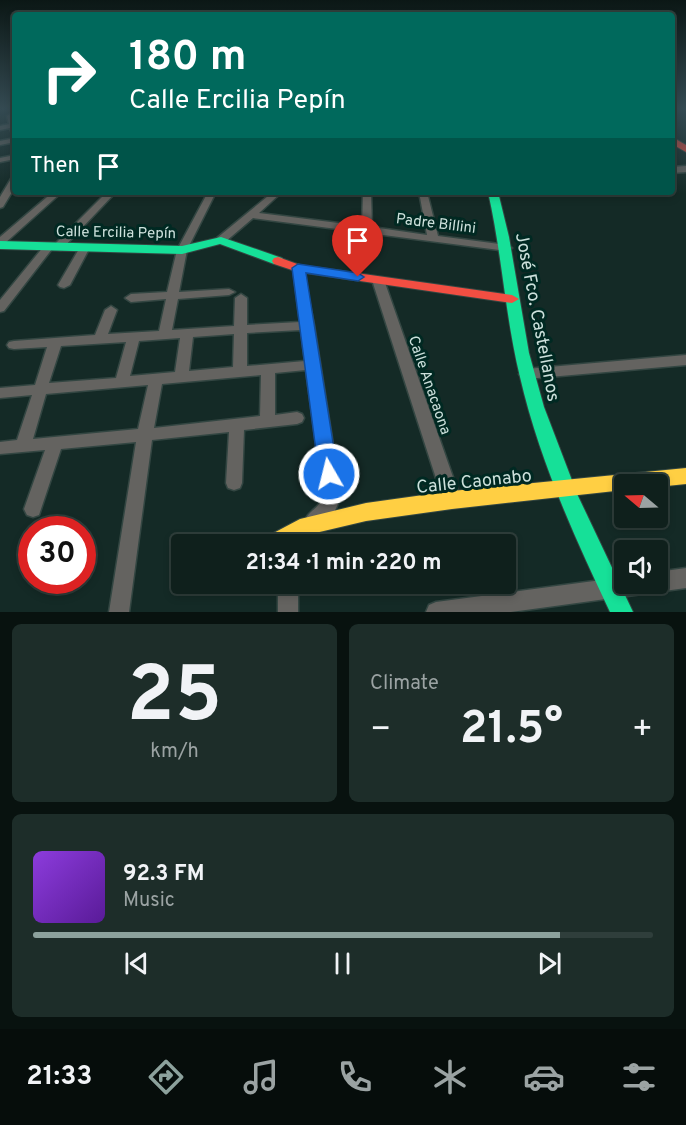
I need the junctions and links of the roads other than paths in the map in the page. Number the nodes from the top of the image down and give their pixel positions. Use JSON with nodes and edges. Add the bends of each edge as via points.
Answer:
{"nodes":[{"id":1,"x":12,"y":184,"type":"edge"},
{"id":2,"x":55,"y":195,"type":"edge"},
{"id":3,"x":109,"y":195,"type":"edge"},
{"id":4,"x":210,"y":195,"type":"edge"},
{"id":5,"x":275,"y":195,"type":"edge"},
{"id":6,"x":367,"y":195,"type":"edge"},
{"id":7,"x":424,"y":195,"type":"edge"},
{"id":8,"x":494,"y":195,"type":"edge"},
{"id":9,"x":0,"y":205,"type":"edge"},
{"id":10,"x":254,"y":215,"type":"junction"},
{"id":11,"x":367,"y":230,"type":"junction"},
{"id":12,"x":433,"y":238,"type":"junction"},
{"id":13,"x":222,"y":240,"type":"junction"},
{"id":14,"x":0,"y":244,"type":"edge"},
{"id":15,"x":53,"y":248,"type":"junction"},
{"id":16,"x":507,"y":248,"type":"junction"},
{"id":17,"x":84,"y":249,"type":"junction"},
{"id":18,"x":182,"y":250,"type":"junction"},
{"id":19,"x":298,"y":268,"type":"junction"},
{"id":20,"x":378,"y":280,"type":"junction"},
{"id":21,"x":64,"y":285,"type":"dead end"},
{"id":22,"x":173,"y":295,"type":"junction"},
{"id":23,"x":131,"y":298,"type":"dead end"},
{"id":24,"x":512,"y":299,"type":"junction"},
{"id":25,"x":0,"y":308,"type":"edge"},
{"id":26,"x":111,"y":310,"type":"dead end"},
{"id":27,"x":308,"y":325,"type":"junction"},
{"id":28,"x":242,"y":329,"type":"junction"},
{"id":29,"x":187,"y":334,"type":"junction"},
{"id":30,"x":164,"y":336,"type":"junction"},
{"id":31,"x":133,"y":338,"type":"junction"},
{"id":32,"x":99,"y":340,"type":"junction"},
{"id":33,"x":55,"y":343,"type":"junction"},
{"id":34,"x":14,"y":345,"type":"dead end"},
{"id":35,"x":686,"y":360,"type":"edge"},
{"id":36,"x":314,"y":365,"type":"junction"},
{"id":37,"x":268,"y":369,"type":"junction"},
{"id":38,"x":240,"y":370,"type":"junction"},
{"id":39,"x":526,"y":374,"type":"junction"},
{"id":40,"x":182,"y":375,"type":"junction"},
{"id":41,"x":156,"y":378,"type":"junction"},
{"id":42,"x":122,"y":380,"type":"junction"},
{"id":43,"x":41,"y":388,"type":"junction"},
{"id":44,"x":0,"y":393,"type":"edge"},
{"id":45,"x":297,"y":418,"type":"dead end"},
{"id":46,"x":267,"y":421,"type":"junction"},
{"id":47,"x":237,"y":425,"type":"junction"},
{"id":48,"x":145,"y":435,"type":"junction"},
{"id":49,"x":55,"y":443,"type":"junction"},
{"id":50,"x":23,"y":446,"type":"junction"},
{"id":51,"x":0,"y":448,"type":"edge"},
{"id":52,"x":686,"y":476,"type":"edge"},
{"id":53,"x":234,"y":483,"type":"dead end"},
{"id":54,"x":566,"y":489,"type":"junction"},
{"id":55,"x":452,"y":500,"type":"junction"},
{"id":56,"x":33,"y":509,"type":"dead end"},
{"id":57,"x":308,"y":525,"type":"junction"},
{"id":58,"x":294,"y":534,"type":"edge"},
{"id":59,"x":299,"y":534,"type":"edge"},
{"id":60,"x":686,"y":578,"type":"edge"},
{"id":61,"x":668,"y":580,"type":"edge"},
{"id":62,"x":611,"y":589,"type":"junction"},
{"id":63,"x":614,"y":589,"type":"edge"},
{"id":64,"x":288,"y":594,"type":"edge"},
{"id":65,"x":118,"y":612,"type":"edge"},
{"id":66,"x":288,"y":612,"type":"edge"},
{"id":67,"x":436,"y":612,"type":"edge"},
{"id":68,"x":622,"y":612,"type":"edge"}],
"edges":[{"from":1,"to":9,"type":"street"},
{"from":2,"to":14,"type":"street"},
{"from":3,"to":15,"type":"street"},
{"from":4,"to":18,"type":"street"},
{"from":5,"to":10,"type":"street"},
{"from":6,"to":11,"type":"street"},
{"from":7,"to":12,"type":"street"},
{"from":8,"to":16,"type":"street","name":"José Fco. Castellanos"},
{"from":10,"to":11,"type":"street","name":"Padre Billini"},
{"from":10,"to":13,"type":"street"},
{"from":11,"to":12,"type":"street","name":"Padre Billini"},
{"from":12,"to":16,"type":"street","name":"Padre Billini"},
{"from":13,"to":18,"type":"street","name":"Calle Ercilia Pepín"},
{"from":13,"to":19,"type":"street"},
{"from":14,"to":15,"type":"street","name":"Calle Ercilia Pepín"},
{"from":15,"to":17,"type":"street","name":"Calle Ercilia Pepín"},
{"from":15,"to":25,"type":"street"},
{"from":16,"to":24,"type":"street","name":"José Fco. Castellanos"},
{"from":17,"to":18,"type":"street","name":"Calle Ercilia Pepín"},
{"from":17,"to":21,"type":"street"},
{"from":18,"to":22,"type":"street"},
{"from":19,"to":20,"type":"street"},
{"from":19,"to":27,"type":"street"},
{"from":20,"to":24,"type":"street"},
{"from":20,"to":55,"type":"street","name":"Calle Anacaona"},
{"from":22,"to":23,"type":"street"},
{"from":22,"to":28,"type":"street","via":[[235,295]]},
{"from":22,"to":30,"type":"street"},
{"from":24,"to":39,"type":"street","name":"José Fco. Castellanos"},
{"from":26,"to":32,"type":"street"},
{"from":27,"to":28,"type":"street"},
{"from":27,"to":36,"type":"street"},
{"from":28,"to":29,"type":"street"},
{"from":28,"to":38,"type":"street"},
{"from":29,"to":30,"type":"street"},
{"from":29,"to":40,"type":"street"},
{"from":30,"to":31,"type":"street"},
{"from":31,"to":32,"type":"street"},
{"from":31,"to":42,"type":"street"},
{"from":32,"to":33,"type":"street"},
{"from":33,"to":34,"type":"street"},
{"from":33,"to":43,"type":"street"},
{"from":35,"to":39,"type":"street"},
{"from":36,"to":37,"type":"street"},
{"from":36,"to":57,"type":"street","via":[[332,500],[328,509]]},
{"from":37,"to":38,"type":"street"},
{"from":37,"to":46,"type":"street"},
{"from":38,"to":40,"type":"street"},
{"from":39,"to":54,"type":"street","name":"José Fco. Castellanos"},
{"from":40,"to":41,"type":"street"},
{"from":41,"to":42,"type":"street"},
{"from":41,"to":48,"type":"street"},
{"from":42,"to":43,"type":"street"},
{"from":43,"to":44,"type":"street"},
{"from":43,"to":50,"type":"street"},
{"from":45,"to":46,"type":"street"},
{"from":46,"to":47,"type":"street"},
{"from":47,"to":48,"type":"street"},
{"from":47,"to":53,"type":"street"},
{"from":48,"to":49,"type":"street"},
{"from":48,"to":65,"type":"street"},
{"from":49,"to":50,"type":"street"},
{"from":49,"to":56,"type":"street"},
{"from":50,"to":51,"type":"street"},
{"from":52,"to":54,"type":"street","name":"Calle Caonabo"},
{"from":54,"to":55,"type":"street","name":"Calle Caonabo"},
{"from":54,"to":62,"type":"street","name":"José Fco. Castellanos"},
{"from":55,"to":57,"type":"street","name":"Calle Caonabo"},
{"from":57,"to":58,"type":"street","name":"Calle Caonabo"},
{"from":57,"to":59,"type":"street"},
{"from":60,"to":61,"type":"street"},
{"from":62,"to":63,"type":"street"},
{"from":62,"to":67,"type":"street"},
{"from":62,"to":68,"type":"street","name":"José Fco. Castellanos"},
{"from":64,"to":66,"type":"street"}]}
